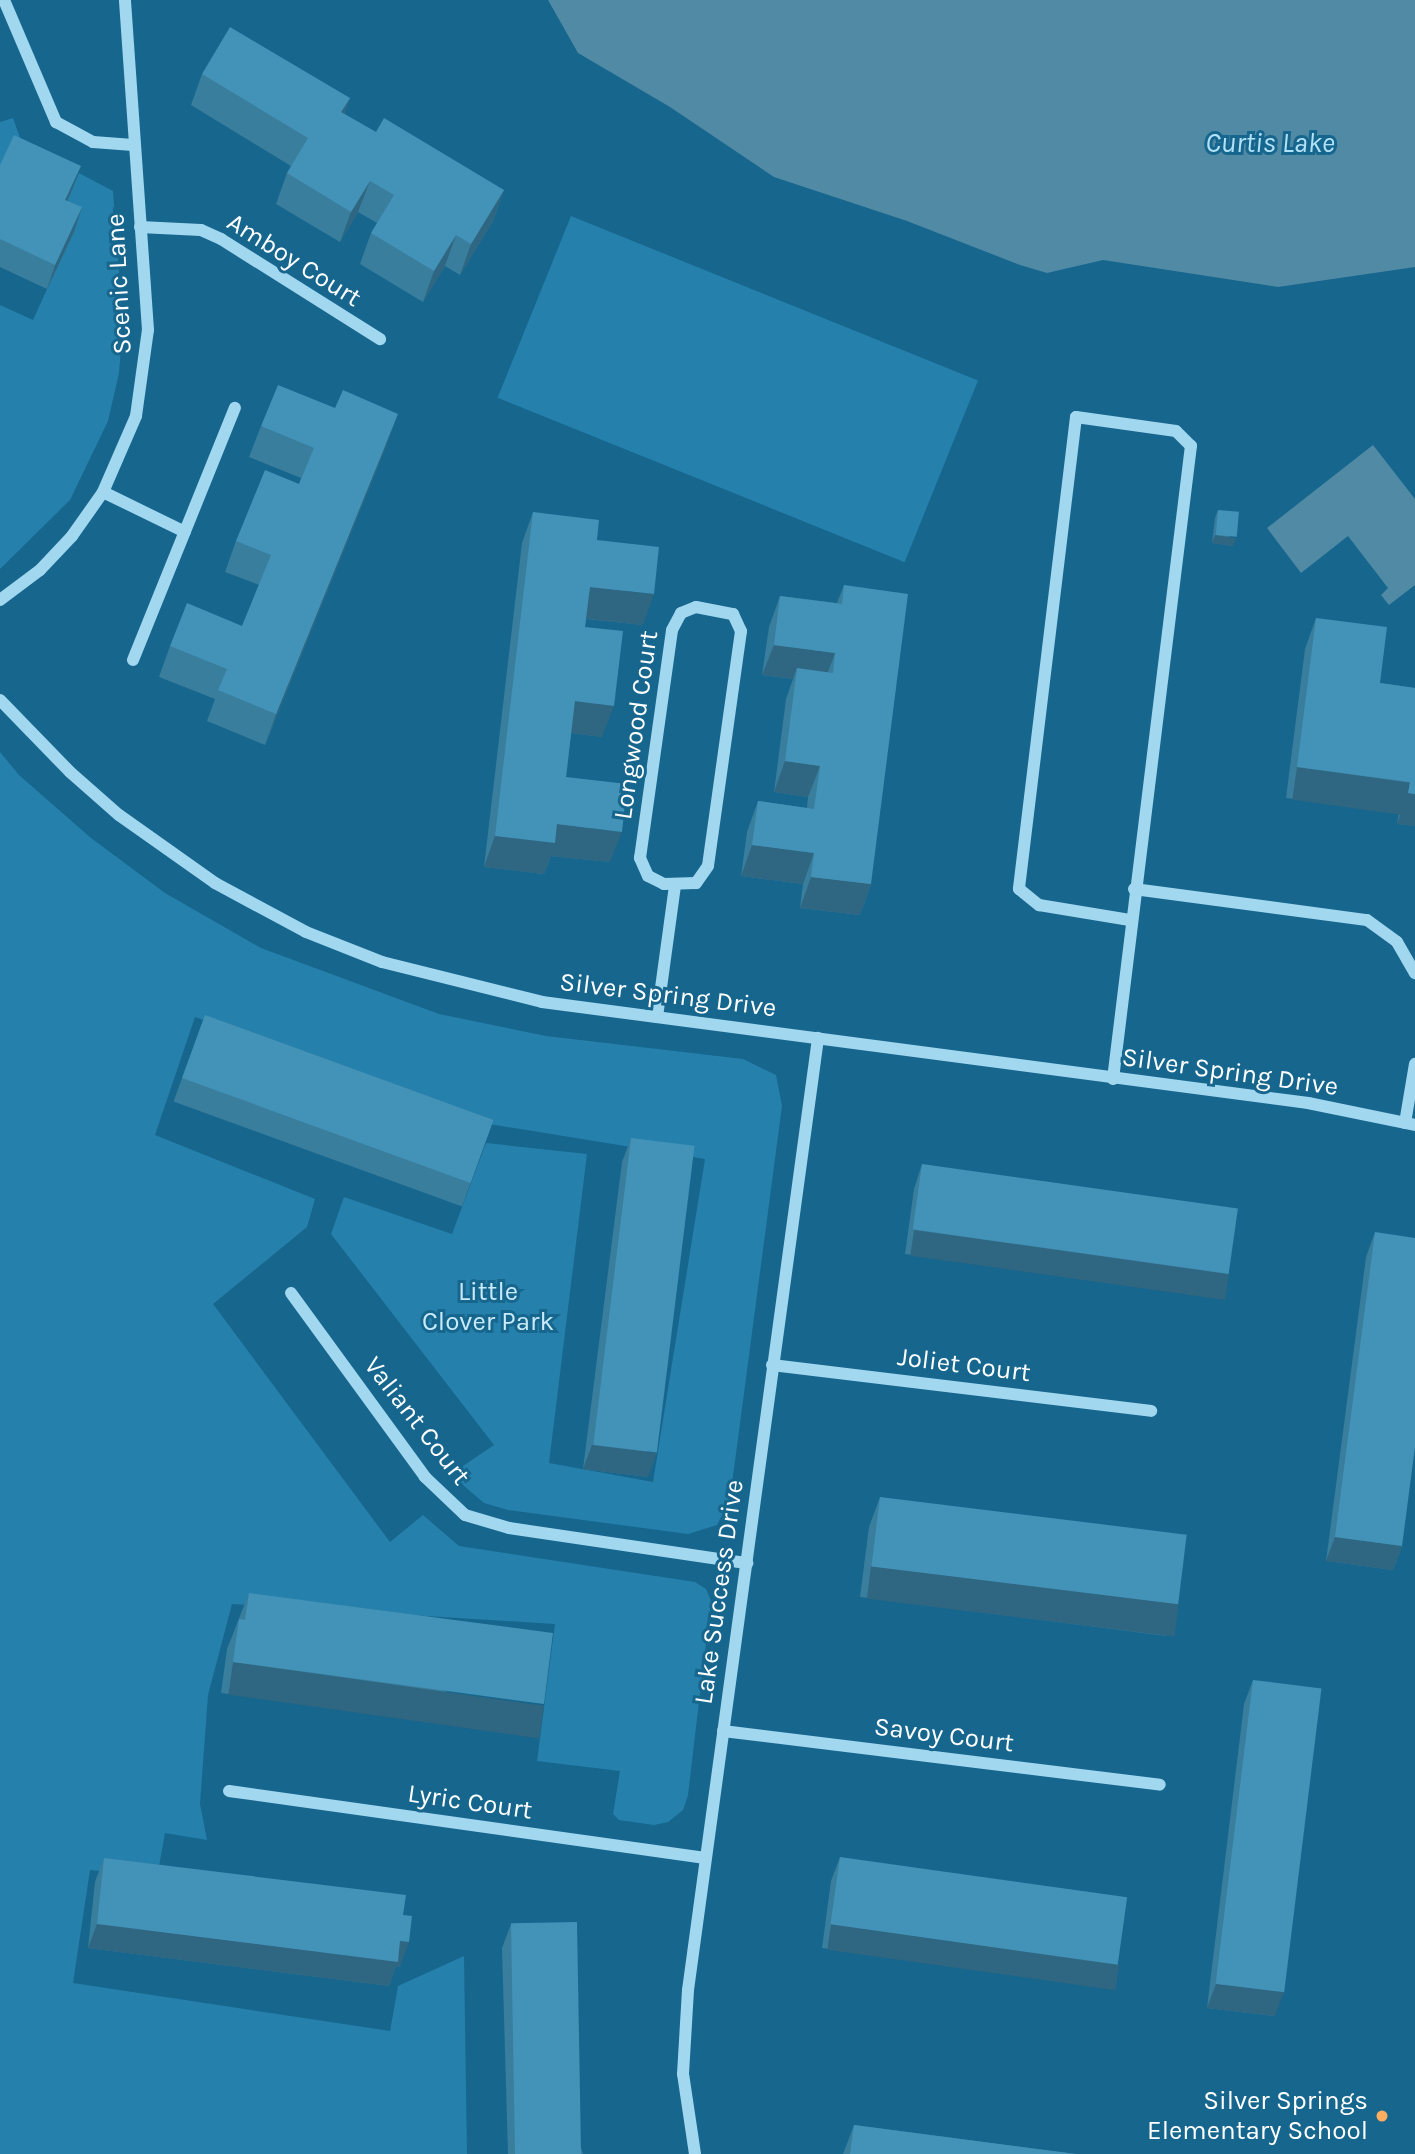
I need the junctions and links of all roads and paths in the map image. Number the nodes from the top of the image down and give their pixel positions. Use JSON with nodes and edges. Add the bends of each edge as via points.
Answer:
{"nodes":[{"id":1,"x":4,"y":0,"type":"edge"},
{"id":2,"x":125,"y":0,"type":"edge"},
{"id":3,"x":133,"y":145,"type":"junction"},
{"id":4,"x":140,"y":227,"type":"junction"},
{"id":5,"x":380,"y":340,"type":"dead end"},
{"id":6,"x":235,"y":408,"type":"dead end"},
{"id":7,"x":103,"y":492,"type":"junction"},
{"id":8,"x":185,"y":532,"type":"junction"},
{"id":9,"x":0,"y":600,"type":"edge"},
{"id":10,"x":133,"y":660,"type":"dead end"},
{"id":11,"x":0,"y":700,"type":"edge"},
{"id":12,"x":674,"y":885,"type":"junction"},
{"id":13,"x":1134,"y":889,"type":"junction"},
{"id":14,"x":1130,"y":920,"type":"junction"},
{"id":15,"x":1415,"y":973,"type":"edge"},
{"id":16,"x":657,"y":1017,"type":"junction"},
{"id":17,"x":818,"y":1038,"type":"junction"},
{"id":18,"x":1415,"y":1064,"type":"edge"},
{"id":19,"x":1113,"y":1079,"type":"junction"},
{"id":20,"x":1410,"y":1124,"type":"edge"},
{"id":21,"x":291,"y":1293,"type":"dead end"},
{"id":22,"x":772,"y":1365,"type":"junction"},
{"id":23,"x":1151,"y":1411,"type":"dead end"},
{"id":24,"x":747,"y":1563,"type":"junction"},
{"id":25,"x":723,"y":1731,"type":"junction"},
{"id":26,"x":1160,"y":1785,"type":"dead end"},
{"id":27,"x":229,"y":1791,"type":"dead end"},
{"id":28,"x":705,"y":1858,"type":"junction"},
{"id":29,"x":695,"y":2154,"type":"edge"}],
"edges":[{"from":1,"to":3,"type":"street","via":[[56,122],[93,142]]},
{"from":2,"to":3,"type":"street","name":"Scenic Lane"},
{"from":3,"to":4,"type":"street","name":"Scenic Lane"},
{"from":4,"to":5,"type":"street","name":"Amboy Court","via":[[169,225],[211,234]]},
{"from":4,"to":7,"type":"street","name":"Scenic Lane","via":[[148,330],[144,375],[125,449]]},
{"from":6,"to":8,"type":"street"},
{"from":7,"to":8,"type":"street"},
{"from":7,"to":9,"type":"street","name":"Scenic Lane","via":[[40,570]]},
{"from":8,"to":10,"type":"street"},
{"from":11,"to":16,"type":"street","name":"Silver Spring Drive","via":[[69,772],[119,815],[215,883],[306,932],[382,962],[491,993]]},
{"from":12,"to":12,"type":"street","name":"Longwood Court","via":[[696,883],[708,866],[741,631],[738,620],[724,610],[688,608],[672,630],[640,858],[648,876]]},
{"from":12,"to":16,"type":"street"},
{"from":13,"to":14,"type":"street"},
{"from":13,"to":14,"type":"street","via":[[1191,446],[1176,431],[1076,417],[1019,889],[1039,905]]},
{"from":13,"to":15,"type":"street","via":[[1367,920],[1397,942]]},
{"from":14,"to":19,"type":"street"},
{"from":16,"to":17,"type":"street","name":"Silver Spring Drive"},
{"from":17,"to":19,"type":"street","name":"Silver Spring Drive"},
{"from":17,"to":22,"type":"street","name":"Lake Success Drive"},
{"from":18,"to":20,"type":"street"},
{"from":19,"to":20,"type":"street","name":"Silver Spring Drive","via":[[1308,1103]]},
{"from":21,"to":24,"type":"street","name":"Valiant Court","via":[[425,1477],[465,1515],[509,1528]]},
{"from":22,"to":23,"type":"street","name":"Joliet Court"},
{"from":22,"to":24,"type":"street","name":"Lake Success Drive"},
{"from":24,"to":25,"type":"street","name":"Lake Success Drive"},
{"from":25,"to":26,"type":"street","name":"Savoy Court"},
{"from":25,"to":28,"type":"street","name":"Lake Success Drive"},
{"from":27,"to":28,"type":"street","name":"Lyric Court"},
{"from":28,"to":29,"type":"street","name":"Lake Success Drive","via":[[683,2074]]}]}
